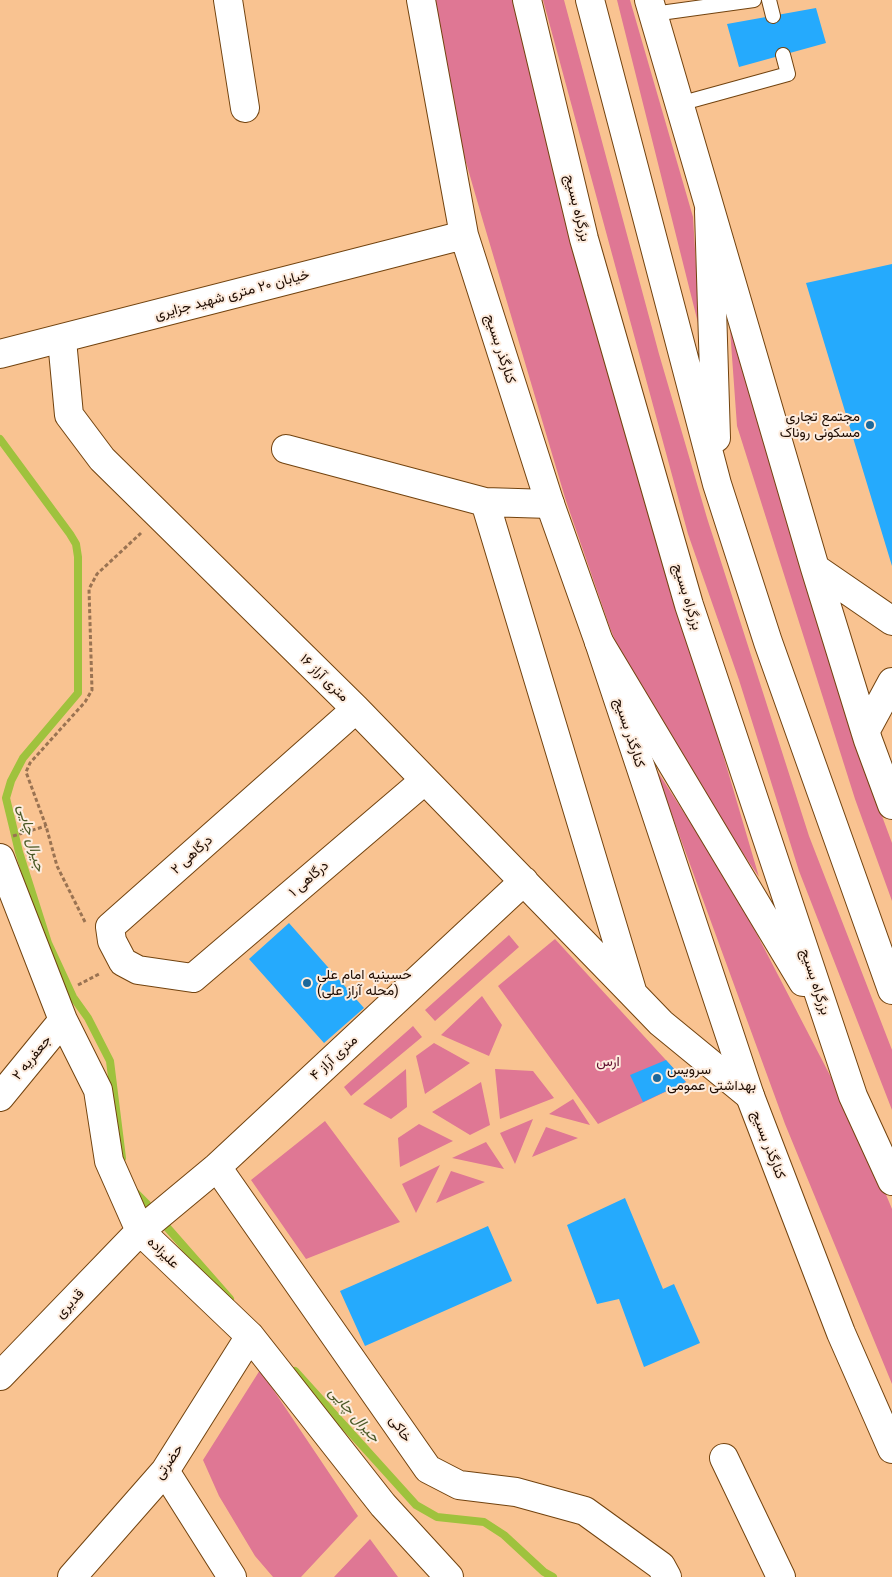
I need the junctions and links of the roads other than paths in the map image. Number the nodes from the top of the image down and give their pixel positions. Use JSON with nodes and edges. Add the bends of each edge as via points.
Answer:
{"nodes":[{"id":1,"x":228,"y":0,"type":"edge"},
{"id":2,"x":422,"y":0,"type":"edge"},
{"id":3,"x":527,"y":0,"type":"edge"},
{"id":4,"x":590,"y":0,"type":"edge"},
{"id":5,"x":754,"y":0,"type":"edge"},
{"id":6,"x":768,"y":0,"type":"edge"},
{"id":7,"x":651,"y":7,"type":"edge"},
{"id":8,"x":773,"y":16,"type":"dead end"},
{"id":9,"x":783,"y":55,"type":"dead end"},
{"id":10,"x":678,"y":104,"type":"junction"},
{"id":11,"x":245,"y":108,"type":"dead end"},
{"id":12,"x":710,"y":212,"type":"junction"},
{"id":13,"x":464,"y":235,"type":"junction"},
{"id":14,"x":62,"y":340,"type":"junction"},
{"id":15,"x":0,"y":354,"type":"edge"},
{"id":16,"x":286,"y":449,"type":"dead end"},
{"id":17,"x":717,"y":484,"type":"junction"},
{"id":18,"x":485,"y":502,"type":"junction"},
{"id":19,"x":550,"y":504,"type":"junction"},
{"id":20,"x":815,"y":568,"type":"junction"},
{"id":21,"x":892,"y":621,"type":"edge"},
{"id":22,"x":599,"y":642,"type":"junction"},
{"id":23,"x":892,"y":682,"type":"edge"},
{"id":24,"x":356,"y":709,"type":"junction"},
{"id":25,"x":866,"y":730,"type":"junction"},
{"id":26,"x":424,"y":780,"type":"junction"},
{"id":27,"x":892,"y":805,"type":"edge"},
{"id":28,"x":6,"y":847,"type":"edge"},
{"id":29,"x":524,"y":881,"type":"junction"},
{"id":30,"x":194,"y":978,"type":"joint"},
{"id":31,"x":892,"y":990,"type":"edge"},
{"id":32,"x":633,"y":994,"type":"junction"},
{"id":33,"x":59,"y":1008,"type":"junction"},
{"id":34,"x":830,"y":1027,"type":"junction"},
{"id":35,"x":750,"y":1096,"type":"junction"},
{"id":36,"x":0,"y":1097,"type":"edge"},
{"id":37,"x":217,"y":1167,"type":"junction"},
{"id":38,"x":892,"y":1181,"type":"edge"},
{"id":39,"x":140,"y":1231,"type":"junction"},
{"id":40,"x":250,"y":1336,"type":"junction"},
{"id":41,"x":0,"y":1376,"type":"edge"},
{"id":42,"x":892,"y":1449,"type":"edge"},
{"id":43,"x":724,"y":1458,"type":"dead end"},
{"id":44,"x":165,"y":1471,"type":"junction"},
{"id":45,"x":72,"y":1577,"type":"edge"},
{"id":46,"x":232,"y":1577,"type":"edge"},
{"id":47,"x":449,"y":1577,"type":"edge"},
{"id":48,"x":667,"y":1577,"type":"edge"},
{"id":49,"x":781,"y":1577,"type":"edge"}],
"edges":[{"from":1,"to":11,"type":"main road"},
{"from":2,"to":13,"type":"main road","name":"کنارگذر بسیج"},
{"from":3,"to":34,"type":"main road","name":"بزرگراه بسیج","via":[[584,239],[688,605]]},
{"from":4,"to":17,"type":"main road"},
{"from":5,"to":7,"type":"lane"},
{"from":6,"to":8,"type":"lane"},
{"from":7,"to":10,"type":"main road"},
{"from":9,"to":10,"type":"lane","via":[[788,74]]},
{"from":10,"to":12,"type":"main road"},
{"from":12,"to":17,"type":"main road"},
{"from":12,"to":20,"type":"main road"},
{"from":13,"to":14,"type":"main road","name":"خیابان ۲۰ متری شهید جزایری"},
{"from":13,"to":19,"type":"main road","name":"کنارگذر بسیج"},
{"from":14,"to":15,"type":"main road","name":"خیابان ۲۰ متری شهید جزایری"},
{"from":14,"to":24,"type":"main road","name":"۱۶ متری آراز","via":[[69,415],[102,459]]},
{"from":16,"to":18,"type":"main road"},
{"from":17,"to":31,"type":"main road","via":[[768,642]]},
{"from":18,"to":19,"type":"main road"},
{"from":18,"to":32,"type":"main road"},
{"from":19,"to":22,"type":"main road","name":"کنارگذر بسیج"},
{"from":20,"to":21,"type":"main road"},
{"from":20,"to":25,"type":"main road"},
{"from":22,"to":34,"type":"main road"},
{"from":22,"to":35,"type":"main road","name":"کنارگذر بسیج"},
{"from":23,"to":25,"type":"main road"},
{"from":24,"to":26,"type":"main road","name":"۱۶ متری آراز"},
{"from":24,"to":30,"type":"main road","name":"درگاهی ۲","via":[[110,927],[112,941],[123,962],[138,970]]},
{"from":25,"to":27,"type":"main road"},
{"from":26,"to":29,"type":"main road","name":"۱۶ متری آراز"},
{"from":26,"to":30,"type":"main road","name":"درگاهی ۱"},
{"from":28,"to":33,"type":"main road","name":"علیزاده"},
{"from":29,"to":32,"type":"main road","name":"۱۶ متری آراز"},
{"from":29,"to":37,"type":"main road","name":"۴ متری آراز"},
{"from":32,"to":35,"type":"main road","name":"۱۶ متری آراز","via":[[661,1022]]},
{"from":33,"to":36,"type":"main road","name":"جعفریه ۲"},
{"from":33,"to":39,"type":"main road","name":"علیزاده","via":[[98,1090],[108,1161]]},
{"from":34,"to":38,"type":"main road","name":"بزرگراه بسیج","via":[[853,1096]]},
{"from":35,"to":42,"type":"main road","name":"کنارگذر بسیج","via":[[841,1333]]},
{"from":37,"to":39,"type":"main road","name":"۴ متری آراز"},
{"from":37,"to":48,"type":"main road","name":"خاکی","via":[[428,1470],[459,1485],[516,1492],[585,1512],[661,1566]]},
{"from":39,"to":40,"type":"main road","name":"علیزاده"},
{"from":39,"to":41,"type":"main road","name":"قدیری"},
{"from":40,"to":44,"type":"main road","name":"حضرتی"},
{"from":40,"to":47,"type":"main road","name":"علیزاده","via":[[383,1505]]},
{"from":43,"to":49,"type":"main road"},
{"from":44,"to":45,"type":"main road","name":"حضرتی"},
{"from":44,"to":46,"type":"main road"}]}
